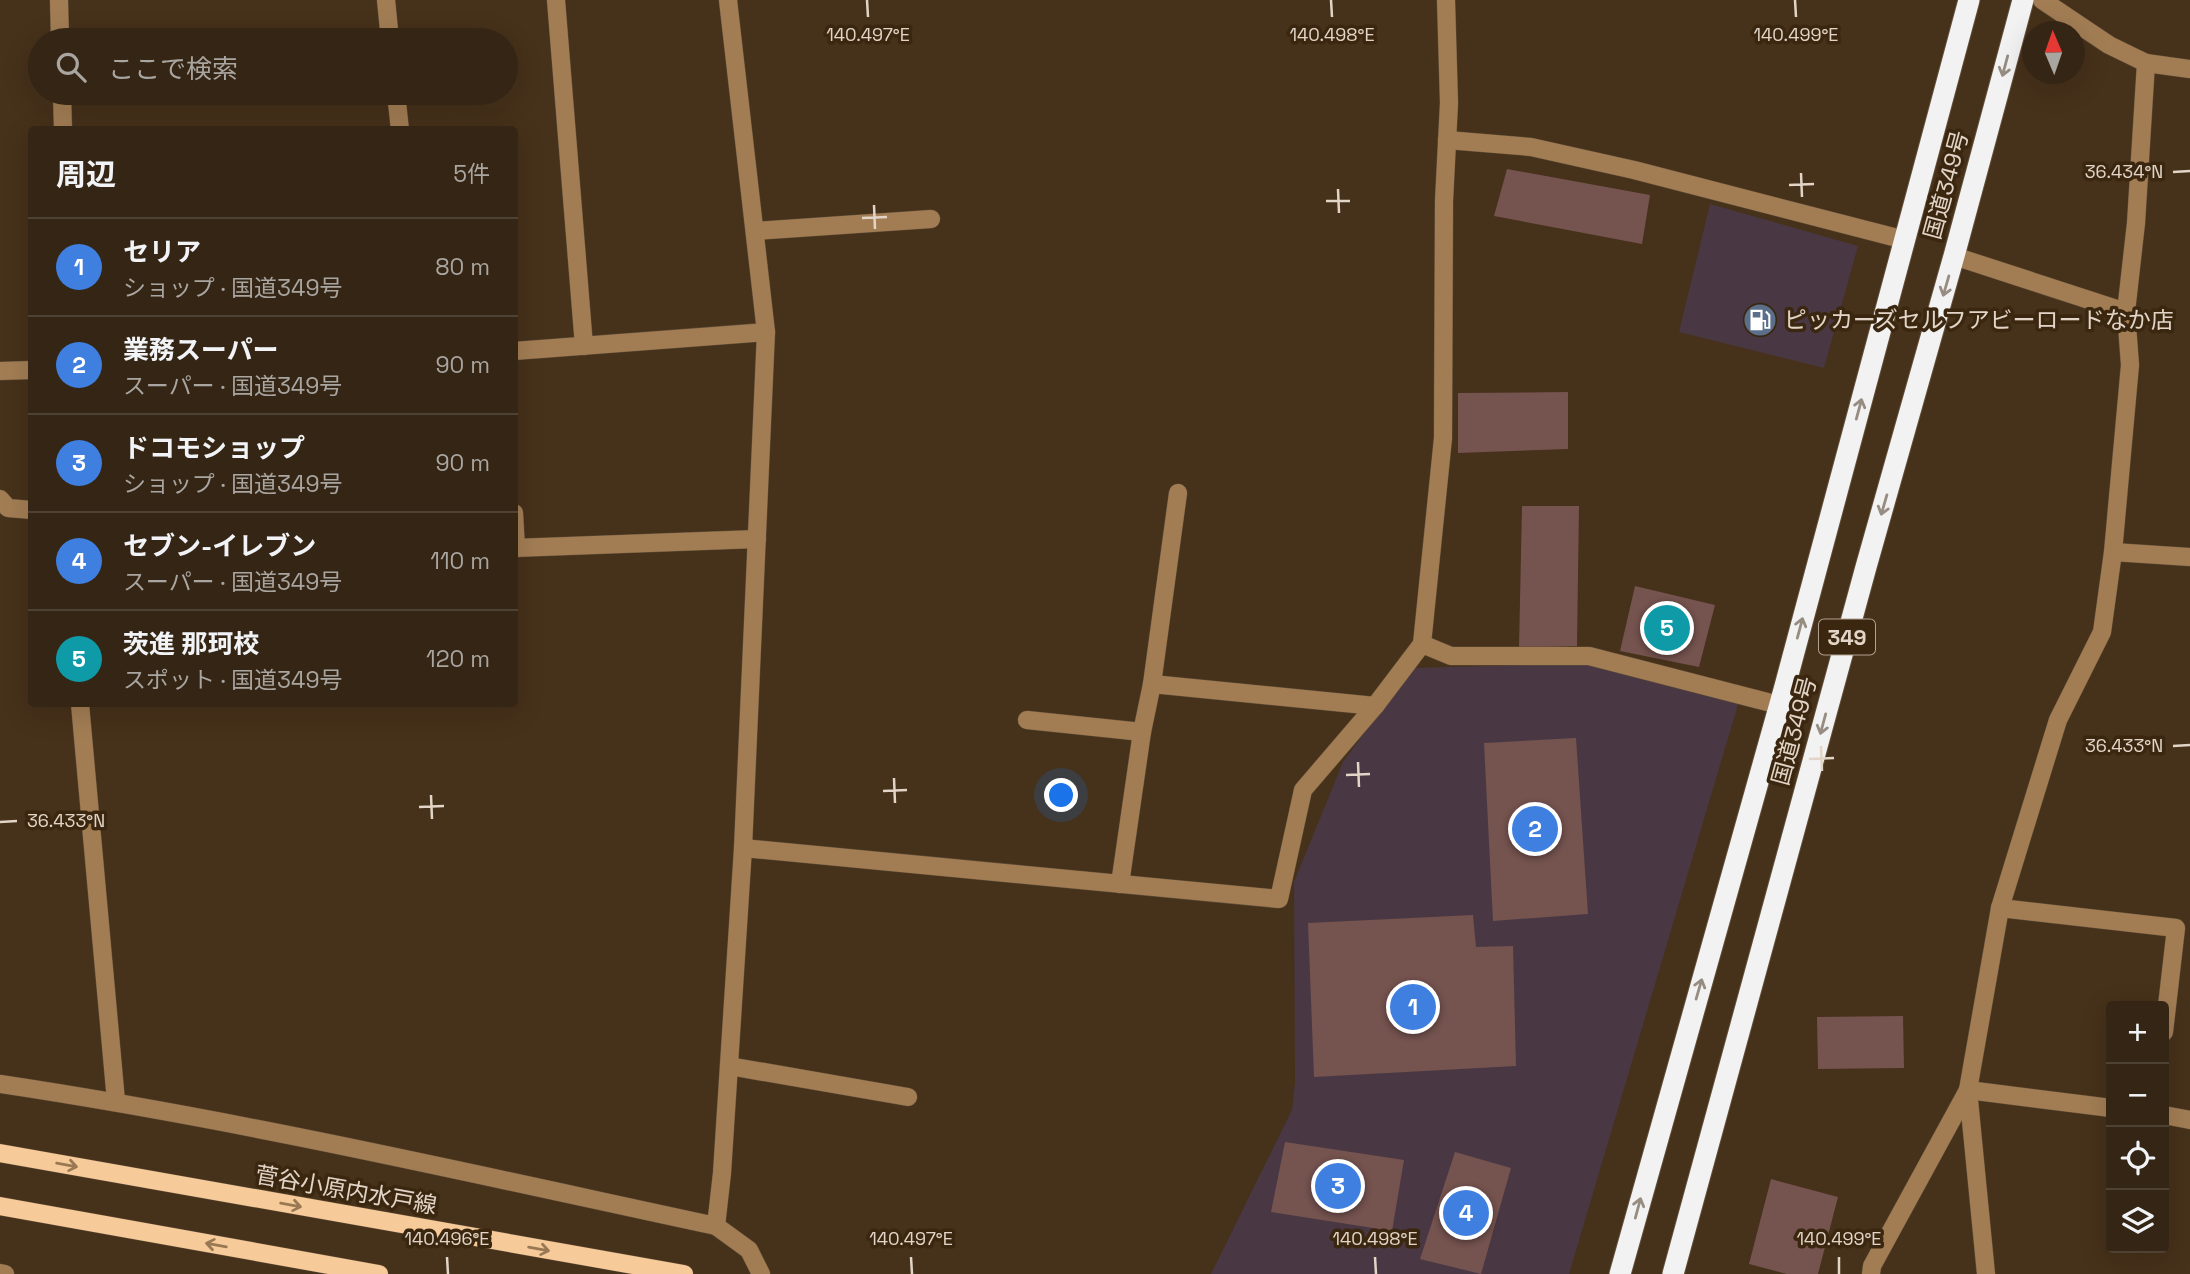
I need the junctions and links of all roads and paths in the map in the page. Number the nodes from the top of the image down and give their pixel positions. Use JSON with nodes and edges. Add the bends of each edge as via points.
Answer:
{"nodes":[{"id":1,"x":59,"y":0,"type":"edge"},
{"id":2,"x":386,"y":0,"type":"edge"},
{"id":3,"x":556,"y":0,"type":"edge"},
{"id":4,"x":728,"y":0,"type":"edge"},
{"id":5,"x":1446,"y":0,"type":"edge"},
{"id":6,"x":1969,"y":0,"type":"edge"},
{"id":7,"x":2023,"y":0,"type":"edge"},
{"id":8,"x":2042,"y":0,"type":"edge"},
{"id":9,"x":60,"y":28,"type":"edge"},
{"id":10,"x":389,"y":28,"type":"edge"},
{"id":11,"x":2147,"y":63,"type":"junction"},
{"id":12,"x":2190,"y":69,"type":"edge"},
{"id":13,"x":62,"y":105,"type":"edge"},
{"id":14,"x":397,"y":105,"type":"edge"},
{"id":15,"x":63,"y":126,"type":"edge"},
{"id":16,"x":400,"y":126,"type":"edge"},
{"id":17,"x":1447,"y":140,"type":"junction"},
{"id":18,"x":931,"y":219,"type":"dead end"},
{"id":19,"x":755,"y":231,"type":"junction"},
{"id":20,"x":1905,"y":240,"type":"junction"},
{"id":21,"x":1954,"y":257,"type":"junction"},
{"id":22,"x":2126,"y":313,"type":"junction"},
{"id":23,"x":766,"y":332,"type":"junction"},
{"id":24,"x":584,"y":346,"type":"junction"},
{"id":25,"x":518,"y":351,"type":"edge"},
{"id":26,"x":28,"y":370,"type":"edge"},
{"id":27,"x":0,"y":371,"type":"edge"},
{"id":28,"x":1178,"y":493,"type":"dead end"},
{"id":29,"x":0,"y":499,"type":"edge"},
{"id":30,"x":28,"y":510,"type":"edge"},
{"id":31,"x":757,"y":539,"type":"junction"},
{"id":32,"x":518,"y":548,"type":"edge"},
{"id":33,"x":2113,"y":552,"type":"junction"},
{"id":34,"x":2190,"y":557,"type":"edge"},
{"id":35,"x":1422,"y":644,"type":"junction"},
{"id":36,"x":1152,"y":684,"type":"junction"},
{"id":37,"x":1779,"y":705,"type":"junction"},
{"id":38,"x":1375,"y":706,"type":"junction"},
{"id":39,"x":80,"y":707,"type":"edge"},
{"id":40,"x":1027,"y":720,"type":"dead end"},
{"id":41,"x":1142,"y":732,"type":"junction"},
{"id":42,"x":743,"y":848,"type":"junction"},
{"id":43,"x":1120,"y":884,"type":"junction"},
{"id":44,"x":2000,"y":908,"type":"junction"},
{"id":45,"x":2168,"y":1001,"type":"edge"},
{"id":46,"x":729,"y":1066,"type":"junction"},
{"id":47,"x":0,"y":1084,"type":"edge"},
{"id":48,"x":1968,"y":1090,"type":"junction"},
{"id":49,"x":908,"y":1097,"type":"dead end"},
{"id":50,"x":116,"y":1101,"type":"junction"},
{"id":51,"x":2106,"y":1107,"type":"edge"},
{"id":52,"x":2169,"y":1116,"type":"edge"},
{"id":53,"x":2190,"y":1120,"type":"edge"},
{"id":54,"x":0,"y":1153,"type":"edge"},
{"id":55,"x":0,"y":1206,"type":"edge"},
{"id":56,"x":716,"y":1226,"type":"junction"},
{"id":57,"x":379,"y":1274,"type":"edge"},
{"id":58,"x":684,"y":1274,"type":"edge"},
{"id":59,"x":761,"y":1274,"type":"edge"},
{"id":60,"x":1620,"y":1274,"type":"edge"},
{"id":61,"x":1673,"y":1274,"type":"edge"},
{"id":62,"x":1871,"y":1274,"type":"edge"},
{"id":63,"x":1986,"y":1274,"type":"edge"}],
"edges":[{"from":1,"to":9,"type":"street"},
{"from":2,"to":10,"type":"street"},
{"from":3,"to":24,"type":"street"},
{"from":4,"to":19,"type":"street"},
{"from":5,"to":17,"type":"street"},
{"from":6,"to":20,"type":"highway","name":"国道349号","number":"349"},
{"from":7,"to":21,"type":"highway","name":"国道349号","number":"349","one_way":true},
{"from":8,"to":11,"type":"street","via":[[2109,45]]},
{"from":11,"to":12,"type":"street"},
{"from":11,"to":22,"type":"street"},
{"from":13,"to":15,"type":"street"},
{"from":14,"to":16,"type":"street"},
{"from":17,"to":20,"type":"street","via":[[1531,147]]},
{"from":17,"to":35,"type":"street","via":[[1443,438]]},
{"from":18,"to":19,"type":"street"},
{"from":19,"to":23,"type":"street"},
{"from":37,"to":20,"type":"highway","name":"国道349号","number":"349","one_way":true},
{"from":21,"to":22,"type":"street"},
{"from":21,"to":61,"type":"highway","name":"国道349号","number":"349","one_way":true},
{"from":22,"to":33,"type":"street","via":[[2130,365]]},
{"from":23,"to":24,"type":"street"},
{"from":23,"to":31,"type":"street"},
{"from":24,"to":25,"type":"street"},
{"from":26,"to":27,"type":"street"},
{"from":28,"to":36,"type":"street"},
{"from":29,"to":30,"type":"street","via":[[8,508]]},
{"from":31,"to":32,"type":"street"},
{"from":31,"to":42,"type":"street"},
{"from":33,"to":34,"type":"street"},
{"from":33,"to":44,"type":"street","via":[[2102,632],[2058,720]]},
{"from":35,"to":37,"type":"street","via":[[1451,656],[1589,656]]},
{"from":35,"to":38,"type":"street"},
{"from":36,"to":38,"type":"street"},
{"from":36,"to":41,"type":"street"},
{"from":60,"to":37,"type":"highway","name":"国道349号","number":"349","one_way":true},
{"from":38,"to":43,"type":"street","via":[[1303,790],[1279,899]]},
{"from":39,"to":50,"type":"street"},
{"from":40,"to":41,"type":"street"},
{"from":41,"to":43,"type":"street"},
{"from":42,"to":43,"type":"street"},
{"from":42,"to":46,"type":"street"},
{"from":44,"to":45,"type":"street","via":[[2176,928]]},
{"from":44,"to":48,"type":"street"},
{"from":46,"to":49,"type":"street"},
{"from":46,"to":56,"type":"street"},
{"from":47,"to":50,"type":"street"},
{"from":48,"to":51,"type":"street"},
{"from":48,"to":62,"type":"street"},
{"from":48,"to":63,"type":"street"},
{"from":50,"to":56,"type":"street"},
{"from":52,"to":53,"type":"street"},
{"from":54,"to":58,"type":"main road","name":"菅谷小原内水戸線","one_way":true},
{"from":57,"to":55,"type":"main road","one_way":true},
{"from":56,"to":59,"type":"street","via":[[749,1250]]}]}
